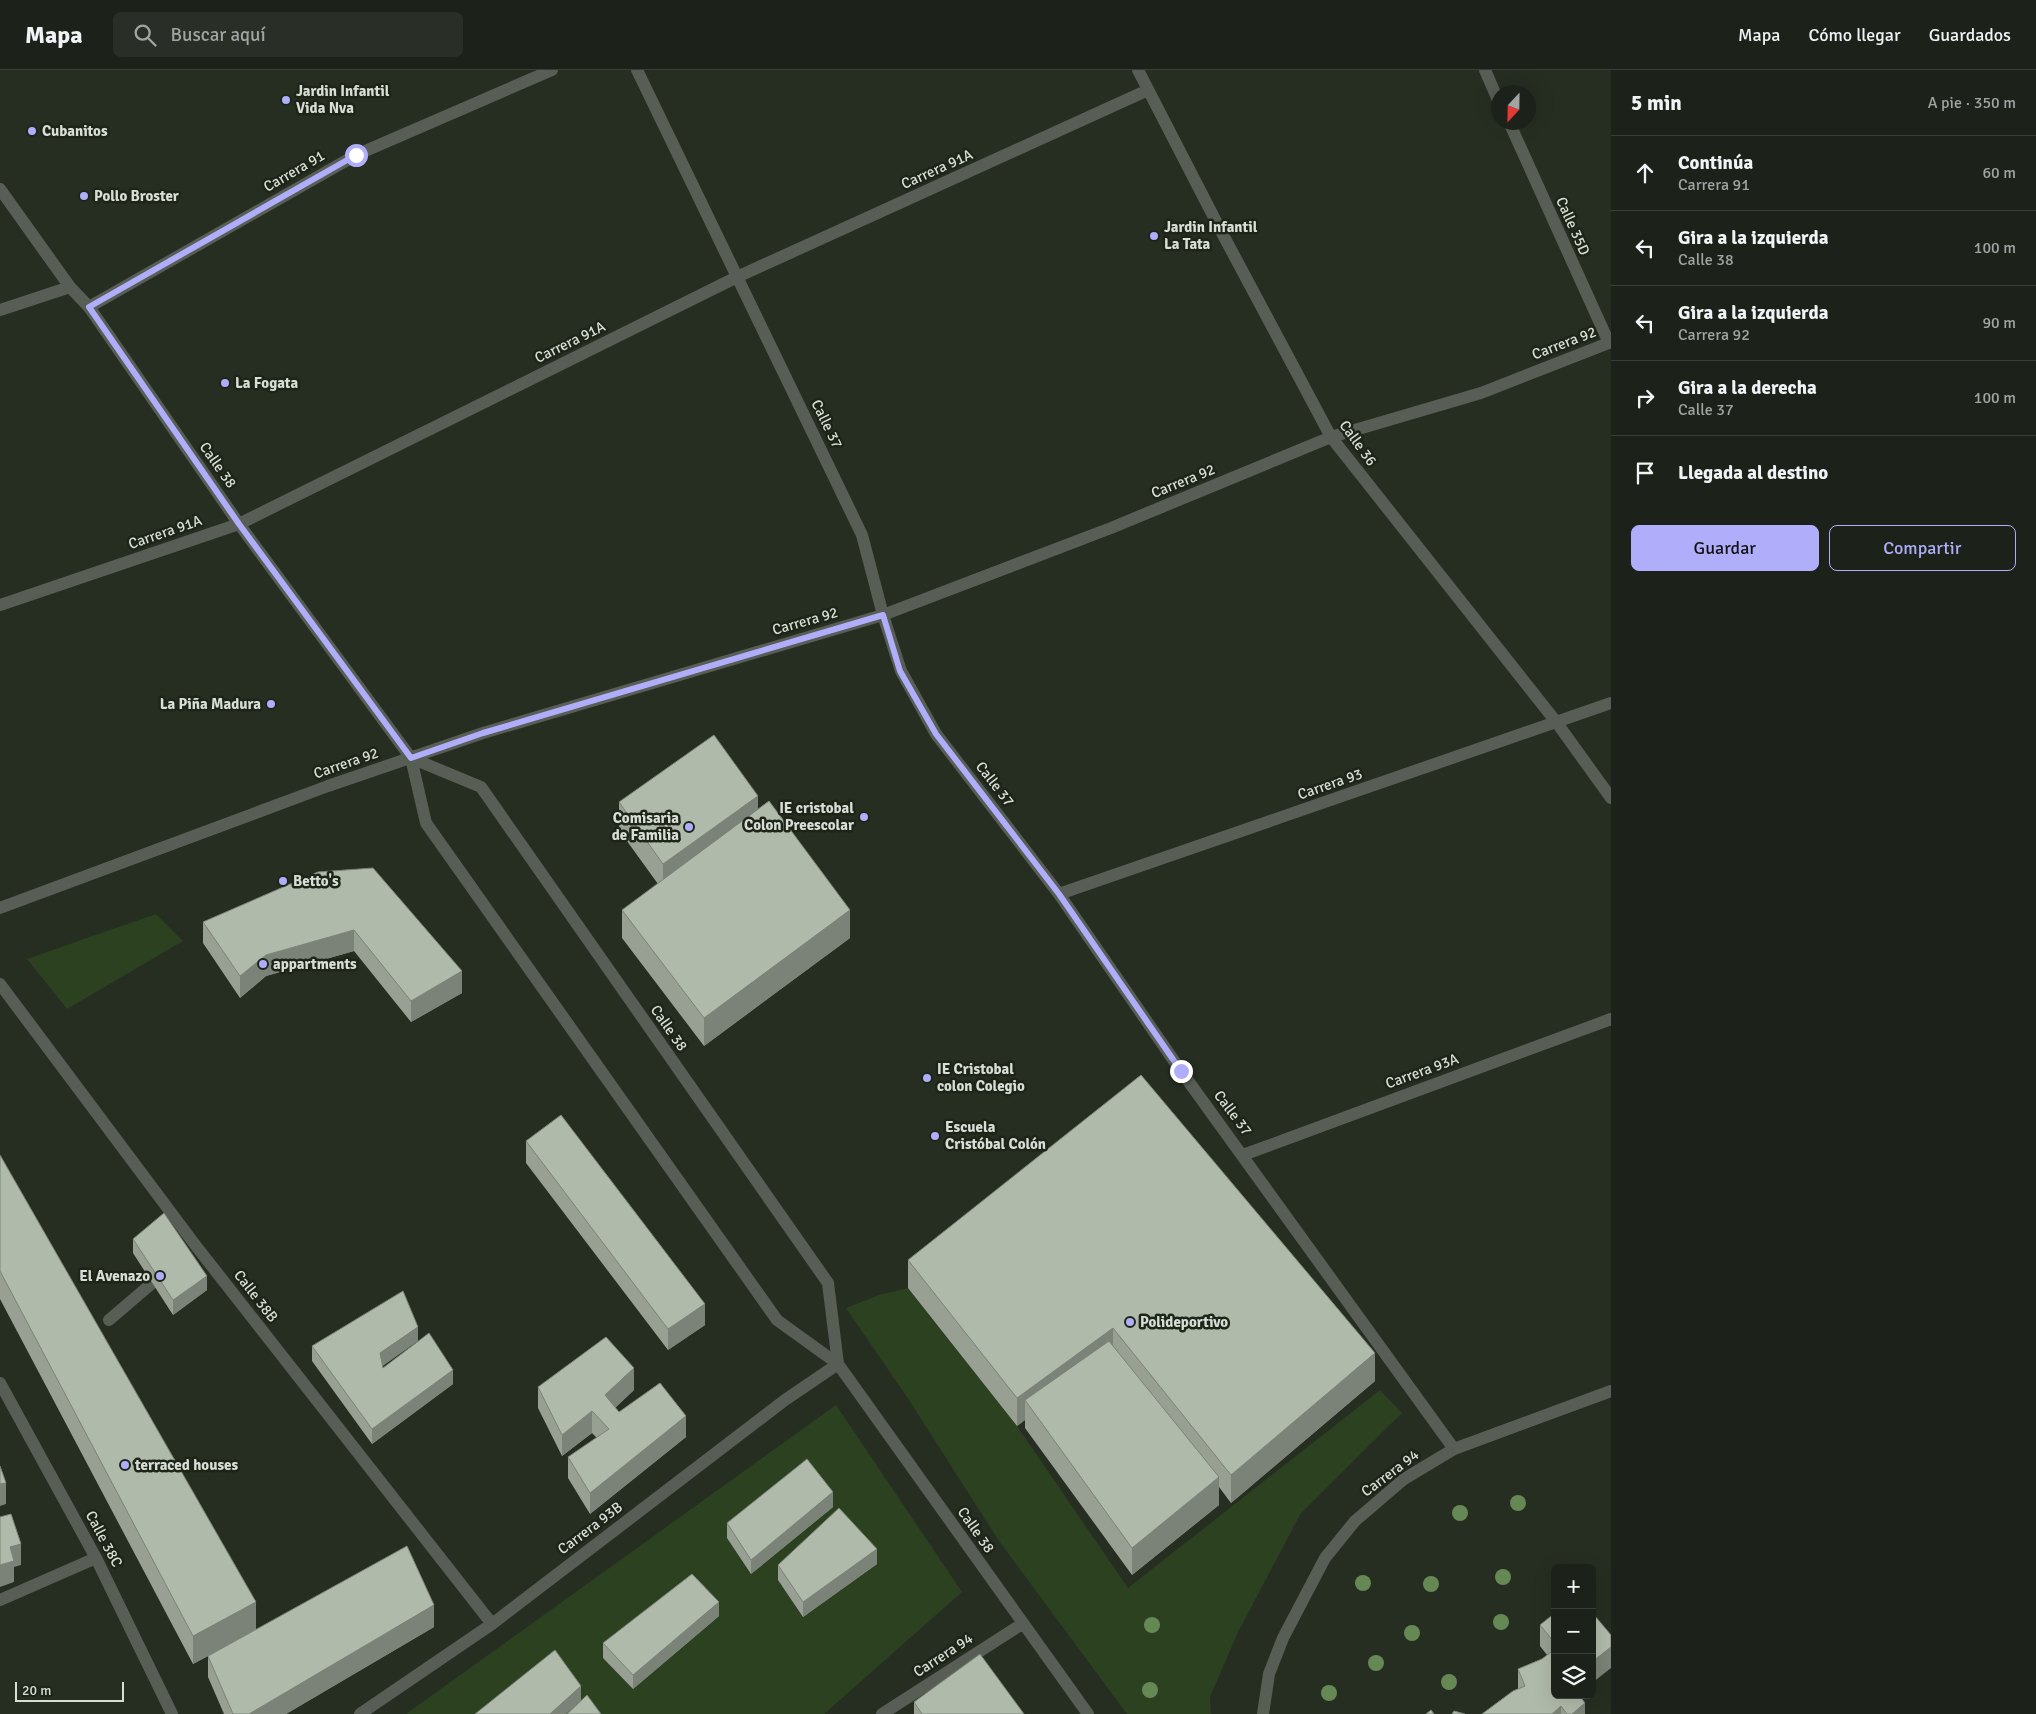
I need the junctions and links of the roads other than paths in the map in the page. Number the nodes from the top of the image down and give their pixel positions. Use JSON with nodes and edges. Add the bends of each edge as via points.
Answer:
{"nodes":[{"id":1,"x":552,"y":70,"type":"edge"},
{"id":2,"x":637,"y":70,"type":"edge"},
{"id":3,"x":1138,"y":70,"type":"edge"},
{"id":4,"x":1485,"y":70,"type":"edge"},
{"id":5,"x":1492,"y":85,"type":"edge"},
{"id":6,"x":1148,"y":90,"type":"junction"},
{"id":7,"x":1512,"y":130,"type":"edge"},
{"id":8,"x":0,"y":189,"type":"edge"},
{"id":9,"x":737,"y":277,"type":"junction"},
{"id":10,"x":70,"y":287,"type":"junction"},
{"id":11,"x":89,"y":307,"type":"junction"},
{"id":12,"x":0,"y":310,"type":"edge"},
{"id":13,"x":1610,"y":343,"type":"edge"},
{"id":14,"x":1331,"y":437,"type":"junction"},
{"id":15,"x":239,"y":524,"type":"junction"},
{"id":16,"x":0,"y":605,"type":"edge"},
{"id":17,"x":883,"y":615,"type":"junction"},
{"id":18,"x":1611,"y":703,"type":"edge"},
{"id":19,"x":1557,"y":723,"type":"junction"},
{"id":20,"x":411,"y":758,"type":"junction"},
{"id":21,"x":1611,"y":798,"type":"edge"},
{"id":22,"x":1059,"y":894,"type":"junction"},
{"id":23,"x":0,"y":908,"type":"edge"},
{"id":24,"x":0,"y":984,"type":"edge"},
{"id":25,"x":1611,"y":1019,"type":"edge"},
{"id":26,"x":1244,"y":1155,"type":"junction"},
{"id":27,"x":175,"y":1264,"type":"edge"},
{"id":28,"x":108,"y":1320,"type":"dead end"},
{"id":29,"x":838,"y":1364,"type":"junction"},
{"id":30,"x":0,"y":1383,"type":"edge"},
{"id":31,"x":1611,"y":1391,"type":"edge"},
{"id":32,"x":1454,"y":1448,"type":"junction"},
{"id":33,"x":96,"y":1558,"type":"junction"},
{"id":34,"x":0,"y":1600,"type":"edge"},
{"id":35,"x":492,"y":1624,"type":"junction"},
{"id":36,"x":1022,"y":1624,"type":"junction"},
{"id":37,"x":172,"y":1714,"type":"edge"},
{"id":38,"x":360,"y":1714,"type":"edge"},
{"id":39,"x":882,"y":1714,"type":"edge"},
{"id":40,"x":1088,"y":1714,"type":"edge"},
{"id":41,"x":1263,"y":1714,"type":"edge"}],
"edges":[{"from":1,"to":11,"type":"street","name":"Carrera 91","via":[[356,155]]},
{"from":2,"to":9,"type":"street","name":"Calle 37"},
{"from":3,"to":6,"type":"street","name":"Calle 36"},
{"from":4,"to":5,"type":"street"},
{"from":6,"to":9,"type":"street","name":"Carrera 91A"},
{"from":6,"to":14,"type":"street","name":"Calle 36"},
{"from":7,"to":13,"type":"street","name":"Calle 35D"},
{"from":8,"to":10,"type":"street","name":"Calle 38"},
{"from":9,"to":15,"type":"street","name":"Carrera 91A"},
{"from":9,"to":17,"type":"street","name":"Calle 37","via":[[862,534]]},
{"from":10,"to":11,"type":"street","name":"Calle 38"},
{"from":10,"to":12,"type":"street"},
{"from":11,"to":15,"type":"street","name":"Calle 38"},
{"from":13,"to":14,"type":"street","name":"Carrera 92","via":[[1481,393]]},
{"from":14,"to":17,"type":"street","name":"Carrera 92","via":[[1111,528]]},
{"from":14,"to":19,"type":"street","name":"Calle 36"},
{"from":15,"to":16,"type":"street","name":"Carrera 91A"},
{"from":15,"to":20,"type":"street","name":"Calle 38"},
{"from":17,"to":20,"type":"street","name":"Carrera 92","via":[[483,733]]},
{"from":17,"to":22,"type":"street","name":"Calle 37","via":[[900,671],[936,734]]},
{"from":18,"to":19,"type":"street","name":"Carrera 93"},
{"from":19,"to":21,"type":"street","name":"Calle 36"},
{"from":19,"to":22,"type":"street","name":"Carrera 93"},
{"from":20,"to":23,"type":"street","name":"Carrera 92"},
{"from":20,"to":29,"type":"street","name":"Calle 38","via":[[426,823],[431,831],[777,1320]]},
{"from":20,"to":29,"type":"street","name":"Calle 38","via":[[481,787],[828,1283]]},
{"from":22,"to":26,"type":"street","name":"Calle 37","via":[[1181,1071]]},
{"from":24,"to":35,"type":"street","name":"Calle 38B","via":[[192,1249]]},
{"from":25,"to":26,"type":"street","name":"Carrera 93A"},
{"from":26,"to":32,"type":"street","name":"Calle 37"},
{"from":27,"to":28,"type":"street"},
{"from":29,"to":35,"type":"street","name":"Carrera 93B","via":[[785,1400]]},
{"from":29,"to":36,"type":"street","name":"Calle 38"},
{"from":30,"to":33,"type":"street","name":"Calle 38C"},
{"from":31,"to":32,"type":"street","name":"Carrera 94"},
{"from":32,"to":41,"type":"street","name":"Carrera 94","via":[[1404,1478],[1354,1521],[1325,1558],[1268,1674]]},
{"from":33,"to":34,"type":"street"},
{"from":33,"to":37,"type":"street","name":"Calle 38C"},
{"from":35,"to":38,"type":"street","name":"Carrera 93B"},
{"from":36,"to":39,"type":"street","name":"Carrera 94"},
{"from":36,"to":40,"type":"street","name":"Calle 38"}]}
